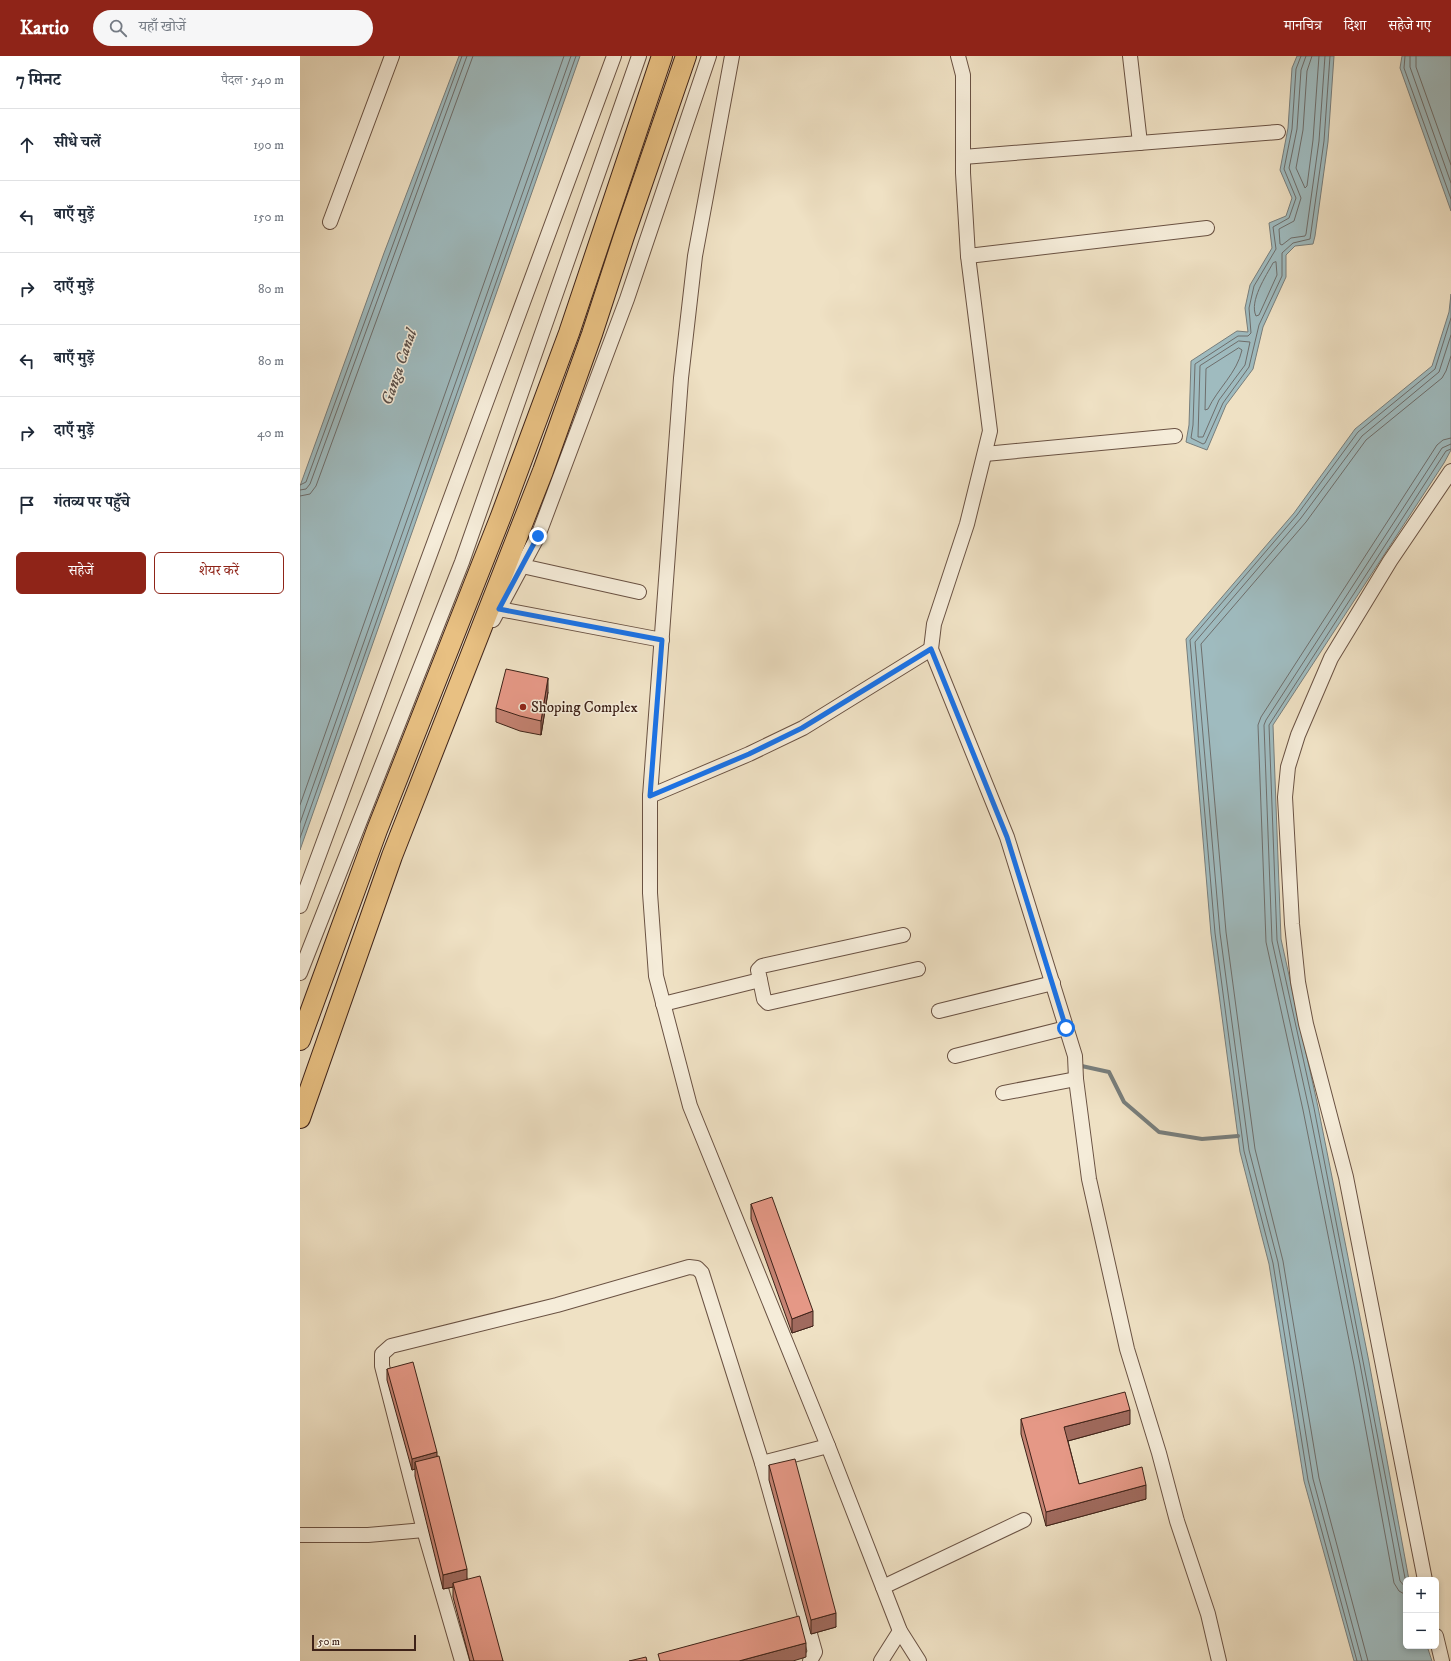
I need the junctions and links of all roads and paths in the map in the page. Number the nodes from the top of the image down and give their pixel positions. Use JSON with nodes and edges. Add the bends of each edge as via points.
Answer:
{"nodes":[{"id":1,"x":392,"y":56,"type":"edge"},
{"id":2,"x":614,"y":56,"type":"edge"},
{"id":3,"x":639,"y":56,"type":"edge"},
{"id":4,"x":662,"y":56,"type":"edge"},
{"id":5,"x":686,"y":56,"type":"edge"},
{"id":6,"x":709,"y":56,"type":"edge"},
{"id":7,"x":732,"y":56,"type":"edge"},
{"id":8,"x":958,"y":56,"type":"edge"},
{"id":9,"x":1130,"y":56,"type":"edge"},
{"id":10,"x":1278,"y":132,"type":"dead end"},
{"id":11,"x":1140,"y":143,"type":"junction"},
{"id":12,"x":963,"y":157,"type":"junction"},
{"id":13,"x":330,"y":222,"type":"dead end"},
{"id":14,"x":1207,"y":228,"type":"dead end"},
{"id":15,"x":968,"y":256,"type":"junction"},
{"id":16,"x":1176,"y":436,"type":"dead end"},
{"id":17,"x":985,"y":454,"type":"junction"},
{"id":18,"x":1451,"y":471,"type":"edge"},
{"id":19,"x":522,"y":566,"type":"junction"},
{"id":20,"x":639,"y":592,"type":"dead end"},
{"id":21,"x":499,"y":609,"type":"junction"},
{"id":22,"x":662,"y":640,"type":"junction"},
{"id":23,"x":931,"y":649,"type":"junction"},
{"id":24,"x":465,"y":672,"type":"junction"},
{"id":25,"x":650,"y":796,"type":"junction"},
{"id":26,"x":300,"y":906,"type":"edge"},
{"id":27,"x":903,"y":934,"type":"dead end"},
{"id":28,"x":918,"y":968,"type":"dead end"},
{"id":29,"x":300,"y":973,"type":"edge"},
{"id":30,"x":760,"y":980,"type":"junction"},
{"id":31,"x":1053,"y":983,"type":"junction"},
{"id":32,"x":663,"y":1004,"type":"junction"},
{"id":33,"x":940,"y":1011,"type":"dead end"},
{"id":34,"x":1066,"y":1028,"type":"junction"},
{"id":35,"x":300,"y":1040,"type":"edge"},
{"id":36,"x":955,"y":1056,"type":"dead end"},
{"id":37,"x":1076,"y":1079,"type":"junction"},
{"id":38,"x":1003,"y":1093,"type":"dead end"},
{"id":39,"x":300,"y":1118,"type":"edge"},
{"id":40,"x":828,"y":1446,"type":"junction"},
{"id":41,"x":762,"y":1463,"type":"junction"},
{"id":42,"x":1024,"y":1520,"type":"dead end"},
{"id":43,"x":424,"y":1530,"type":"junction"},
{"id":44,"x":300,"y":1535,"type":"edge"},
{"id":45,"x":1424,"y":1577,"type":"edge"},
{"id":46,"x":882,"y":1587,"type":"junction"},
{"id":47,"x":900,"y":1631,"type":"junction"},
{"id":48,"x":1439,"y":1648,"type":"edge"},
{"id":49,"x":462,"y":1661,"type":"edge"},
{"id":50,"x":810,"y":1661,"type":"edge"},
{"id":51,"x":881,"y":1661,"type":"edge"},
{"id":52,"x":919,"y":1661,"type":"edge"},
{"id":53,"x":1218,"y":1661,"type":"edge"},
{"id":54,"x":1442,"y":1661,"type":"edge"}],
"edges":[{"from":1,"to":13,"type":"street"},
{"from":2,"to":26,"type":"street"},
{"from":3,"to":29,"type":"street","via":[[462,562]]},
{"from":4,"to":35,"type":"highway","via":[[569,333],[501,516],[377,830]]},
{"from":5,"to":24,"type":"highway","via":[[543,471]]},
{"from":6,"to":19,"type":"street","via":[[627,299],[538,536]]},
{"from":7,"to":22,"type":"street","via":[[694,256],[681,378]]},
{"from":8,"to":12,"type":"street","via":[[963,76]]},
{"from":9,"to":11,"type":"street"},
{"from":10,"to":11,"type":"street"},
{"from":11,"to":12,"type":"street"},
{"from":12,"to":15,"type":"street"},
{"from":14,"to":15,"type":"street"},
{"from":15,"to":17,"type":"street","via":[[990,431]]},
{"from":16,"to":17,"type":"street"},
{"from":17,"to":23,"type":"street","via":[[967,524],[934,624]]},
{"from":18,"to":45,"type":"street","via":[[1390,561],[1331,658],[1298,735],[1288,767],[1285,797],[1298,982],[1306,1024],[1346,1177]]},
{"from":19,"to":20,"type":"street"},
{"from":19,"to":21,"type":"street"},
{"from":21,"to":22,"type":"street"},
{"from":21,"to":24,"type":"street"},
{"from":22,"to":25,"type":"street"},
{"from":23,"to":25,"type":"street","via":[[802,728],[749,754]]},
{"from":23,"to":31,"type":"street","via":[[1007,837]]},
{"from":24,"to":39,"type":"highway","via":[[392,856]]},
{"from":25,"to":32,"type":"street","via":[[650,900],[656,976]]},
{"from":27,"to":30,"type":"street","via":[[762,966],[758,970]]},
{"from":28,"to":30,"type":"street","via":[[768,1002],[764,999]]},
{"from":30,"to":32,"type":"street"},
{"from":31,"to":33,"type":"street"},
{"from":31,"to":34,"type":"street"},
{"from":32,"to":40,"type":"street","via":[[690,1106]]},
{"from":34,"to":36,"type":"street"},
{"from":34,"to":37,"type":"street","via":[[1074,1056]]},
{"from":37,"to":38,"type":"street"},
{"from":37,"to":53,"type":"street","via":[[1089,1179],[1127,1349],[1177,1522],[1208,1614]]},
{"from":40,"to":41,"type":"street"},
{"from":40,"to":46,"type":"street"},
{"from":41,"to":43,"type":"street","via":[[702,1273],[697,1268],[689,1267],[557,1305],[391,1346],[382,1354],[382,1366]]},
{"from":41,"to":50,"type":"street","via":[[815,1652]]},
{"from":42,"to":46,"type":"street"},
{"from":43,"to":44,"type":"street","via":[[368,1535]]},
{"from":43,"to":49,"type":"street"},
{"from":46,"to":47,"type":"street"},
{"from":47,"to":51,"type":"street"},
{"from":47,"to":52,"type":"street"},
{"from":48,"to":54,"type":"street"}]}
